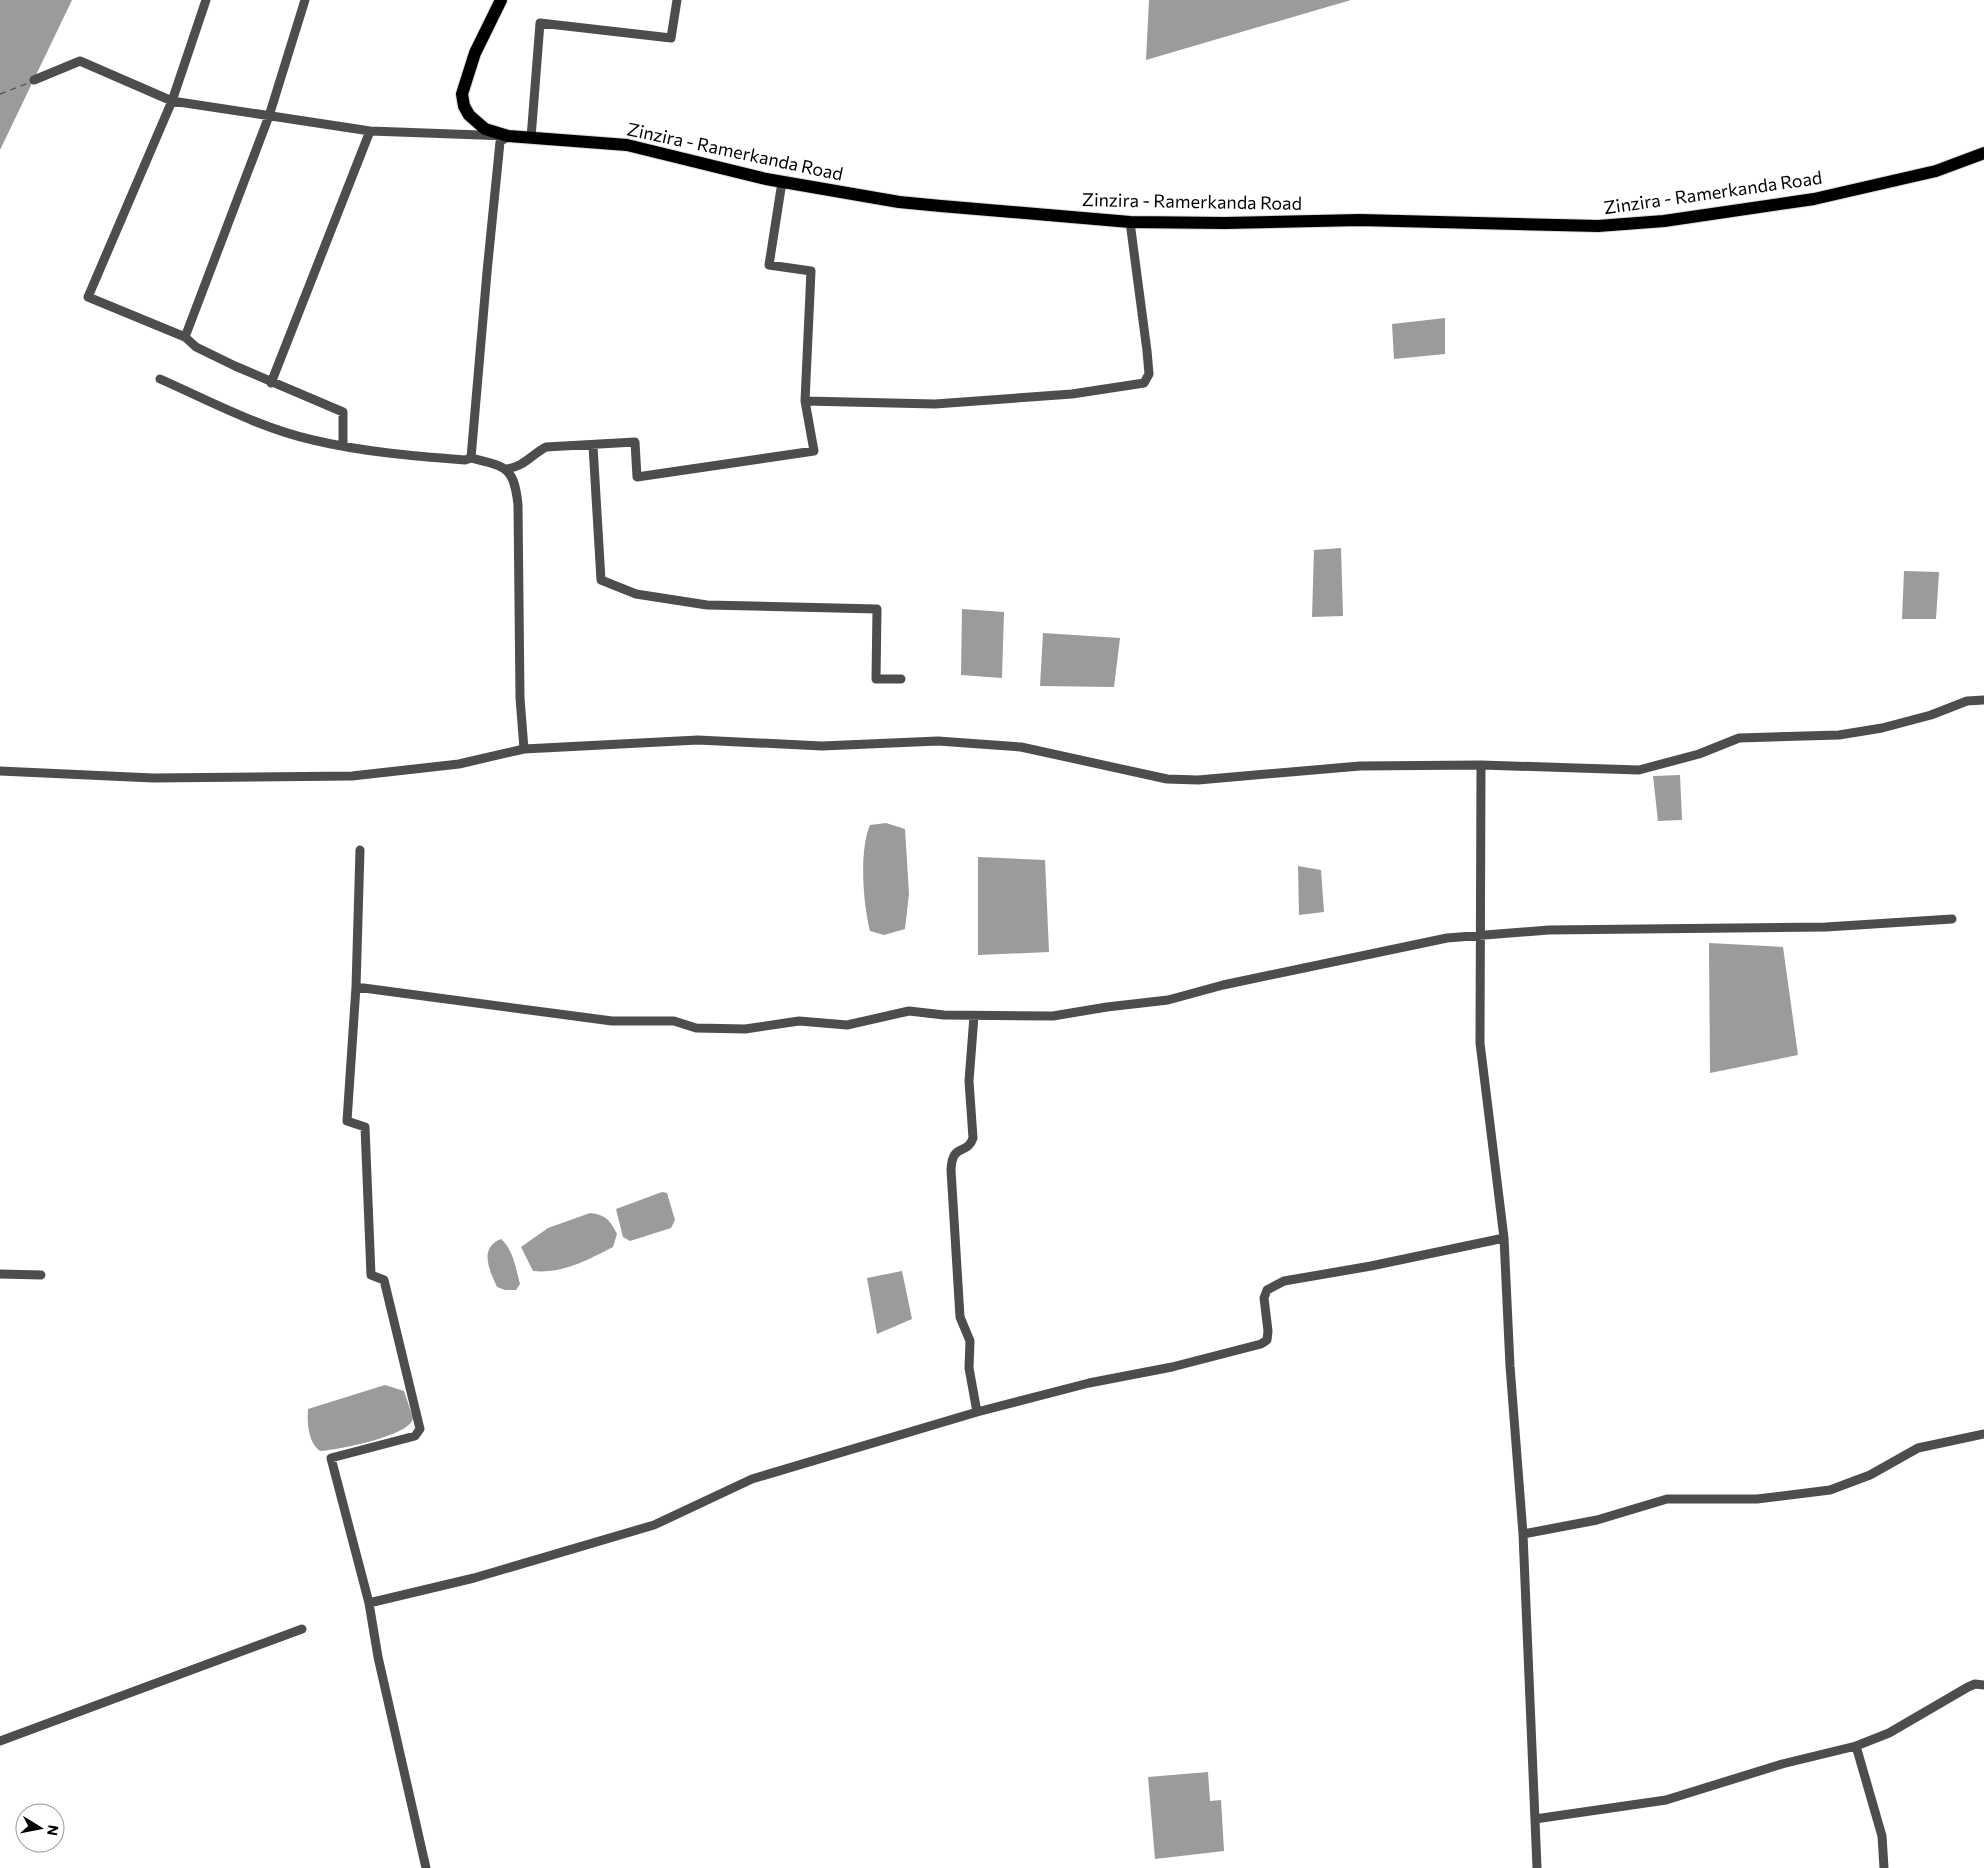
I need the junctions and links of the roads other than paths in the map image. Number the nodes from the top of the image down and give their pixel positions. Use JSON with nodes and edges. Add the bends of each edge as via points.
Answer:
{"nodes":[{"id":1,"x":206,"y":0,"type":"edge"},
{"id":2,"x":306,"y":0,"type":"edge"},
{"id":3,"x":501,"y":0,"type":"edge"},
{"id":4,"x":678,"y":0,"type":"edge"},
{"id":5,"x":34,"y":80,"type":"dead end"},
{"id":6,"x":172,"y":101,"type":"junction"},
{"id":7,"x":269,"y":116,"type":"junction"},
{"id":8,"x":370,"y":131,"type":"junction"},
{"id":9,"x":508,"y":136,"type":"junction"},
{"id":10,"x":531,"y":138,"type":"junction"},
{"id":11,"x":1984,"y":153,"type":"edge"},
{"id":12,"x":782,"y":182,"type":"junction"},
{"id":13,"x":1130,"y":222,"type":"junction"},
{"id":14,"x":185,"y":337,"type":"junction"},
{"id":15,"x":160,"y":379,"type":"dead end"},
{"id":16,"x":271,"y":383,"type":"junction"},
{"id":17,"x":805,"y":401,"type":"junction"},
{"id":18,"x":343,"y":446,"type":"junction"},
{"id":19,"x":593,"y":446,"type":"junction"},
{"id":20,"x":472,"y":458,"type":"junction"},
{"id":21,"x":506,"y":469,"type":"junction"},
{"id":22,"x":901,"y":679,"type":"dead end"},
{"id":23,"x":1984,"y":700,"type":"edge"},
{"id":24,"x":524,"y":749,"type":"junction"},
{"id":25,"x":1481,"y":764,"type":"junction"},
{"id":26,"x":0,"y":771,"type":"edge"},
{"id":27,"x":360,"y":850,"type":"dead end"},
{"id":28,"x":1952,"y":919,"type":"dead end"},
{"id":29,"x":356,"y":987,"type":"junction"},
{"id":30,"x":974,"y":1016,"type":"junction"},
{"id":31,"x":1504,"y":1238,"type":"junction"},
{"id":32,"x":0,"y":1274,"type":"edge"},
{"id":33,"x":41,"y":1275,"type":"dead end"},
{"id":34,"x":977,"y":1412,"type":"junction"},
{"id":35,"x":1984,"y":1434,"type":"edge"},
{"id":36,"x":1523,"y":1534,"type":"junction"},
{"id":37,"x":369,"y":1603,"type":"junction"},
{"id":38,"x":302,"y":1629,"type":"dead end"},
{"id":39,"x":1984,"y":1685,"type":"edge"},
{"id":40,"x":0,"y":1740,"type":"edge"},
{"id":41,"x":1856,"y":1746,"type":"junction"},
{"id":42,"x":1535,"y":1820,"type":"junction"},
{"id":43,"x":426,"y":1868,"type":"edge"},
{"id":44,"x":1537,"y":1868,"type":"edge"},
{"id":45,"x":1884,"y":1868,"type":"edge"}],
"edges":[{"from":1,"to":6,"type":"street"},
{"from":2,"to":7,"type":"street"},
{"from":3,"to":9,"type":"main road","name":"Zinzira - Ramerkanda Road","via":[[475,53],[462,94],[464,106],[476,123]]},
{"from":4,"to":10,"type":"street","via":[[671,38],[540,23]]},
{"from":5,"to":6,"type":"street","via":[[80,61]]},
{"from":6,"to":7,"type":"street"},
{"from":6,"to":14,"type":"street","via":[[88,297]]},
{"from":7,"to":8,"type":"street"},
{"from":7,"to":14,"type":"street"},
{"from":8,"to":9,"type":"street"},
{"from":8,"to":16,"type":"street"},
{"from":9,"to":10,"type":"main road","name":"Zinzira - Ramerkanda Road"},
{"from":9,"to":20,"type":"street","via":[[500,142]]},
{"from":10,"to":12,"type":"main road","name":"Zinzira - Ramerkanda Road","via":[[627,145]]},
{"from":11,"to":13,"type":"main road","name":"Zinzira - Ramerkanda Road","via":[[1936,172],[1843,193],[1636,223],[1598,226],[1360,220]]},
{"from":12,"to":13,"type":"main road","name":"Zinzira - Ramerkanda Road","via":[[899,202]]},
{"from":12,"to":17,"type":"street","via":[[769,265],[811,271]]},
{"from":13,"to":17,"type":"street","via":[[1147,351],[1148,374],[1144,383],[1072,394],[936,404]]},
{"from":14,"to":16,"type":"street","via":[[196,347]]},
{"from":15,"to":18,"type":"street","via":[[254,420],[312,440]]},
{"from":16,"to":18,"type":"street","via":[[343,412]]},
{"from":17,"to":19,"type":"street","via":[[814,451],[637,477],[635,442]]},
{"from":18,"to":20,"type":"street","via":[[382,453]]},
{"from":19,"to":21,"type":"street","via":[[546,447],[535,453],[526,464]]},
{"from":19,"to":22,"type":"street","via":[[601,580],[636,594],[707,605],[877,609],[876,679]]},
{"from":20,"to":21,"type":"street"},
{"from":21,"to":24,"type":"street","via":[[515,482],[518,505],[520,698]]},
{"from":23,"to":25,"type":"street","via":[[1967,701],[1932,715],[1882,728],[1839,735],[1739,738],[1698,754],[1639,770]]},
{"from":24,"to":25,"type":"street","via":[[698,740],[822,746],[938,741],[1021,748],[1167,779],[1198,780],[1360,766]]},
{"from":24,"to":26,"type":"street","via":[[459,764],[352,776],[153,778]]},
{"from":25,"to":31,"type":"street","via":[[1480,1043]]},
{"from":27,"to":29,"type":"street"},
{"from":28,"to":30,"type":"street","via":[[1826,927],[1549,930],[1447,938],[1168,1000],[1053,1016]]},
{"from":29,"to":30,"type":"street","via":[[612,1021],[674,1021],[696,1028],[745,1029],[800,1021],[847,1025],[909,1011]]},
{"from":29,"to":37,"type":"street","via":[[348,1121],[365,1127],[371,1275],[384,1280],[420,1429],[415,1436],[331,1458]]},
{"from":30,"to":34,"type":"street","via":[[969,1081],[973,1138],[968,1146],[954,1153],[951,1170],[960,1317],[970,1341],[969,1368]]},
{"from":31,"to":34,"type":"street","via":[[1284,1281],[1268,1290],[1264,1298],[1268,1332],[1267,1340],[1261,1344]]},
{"from":31,"to":36,"type":"street"},
{"from":32,"to":33,"type":"street"},
{"from":34,"to":37,"type":"street","via":[[752,1479],[654,1524],[474,1578]]},
{"from":35,"to":36,"type":"street","via":[[1918,1448],[1870,1475],[1830,1490],[1757,1499],[1667,1498],[1597,1520]]},
{"from":36,"to":42,"type":"street"},
{"from":37,"to":43,"type":"street","via":[[378,1657]]},
{"from":38,"to":40,"type":"street"},
{"from":39,"to":41,"type":"street","via":[[1968,1687],[1889,1733]]},
{"from":41,"to":42,"type":"street","via":[[1782,1764],[1666,1800]]},
{"from":41,"to":45,"type":"street","via":[[1882,1836]]},
{"from":42,"to":44,"type":"street"}]}
